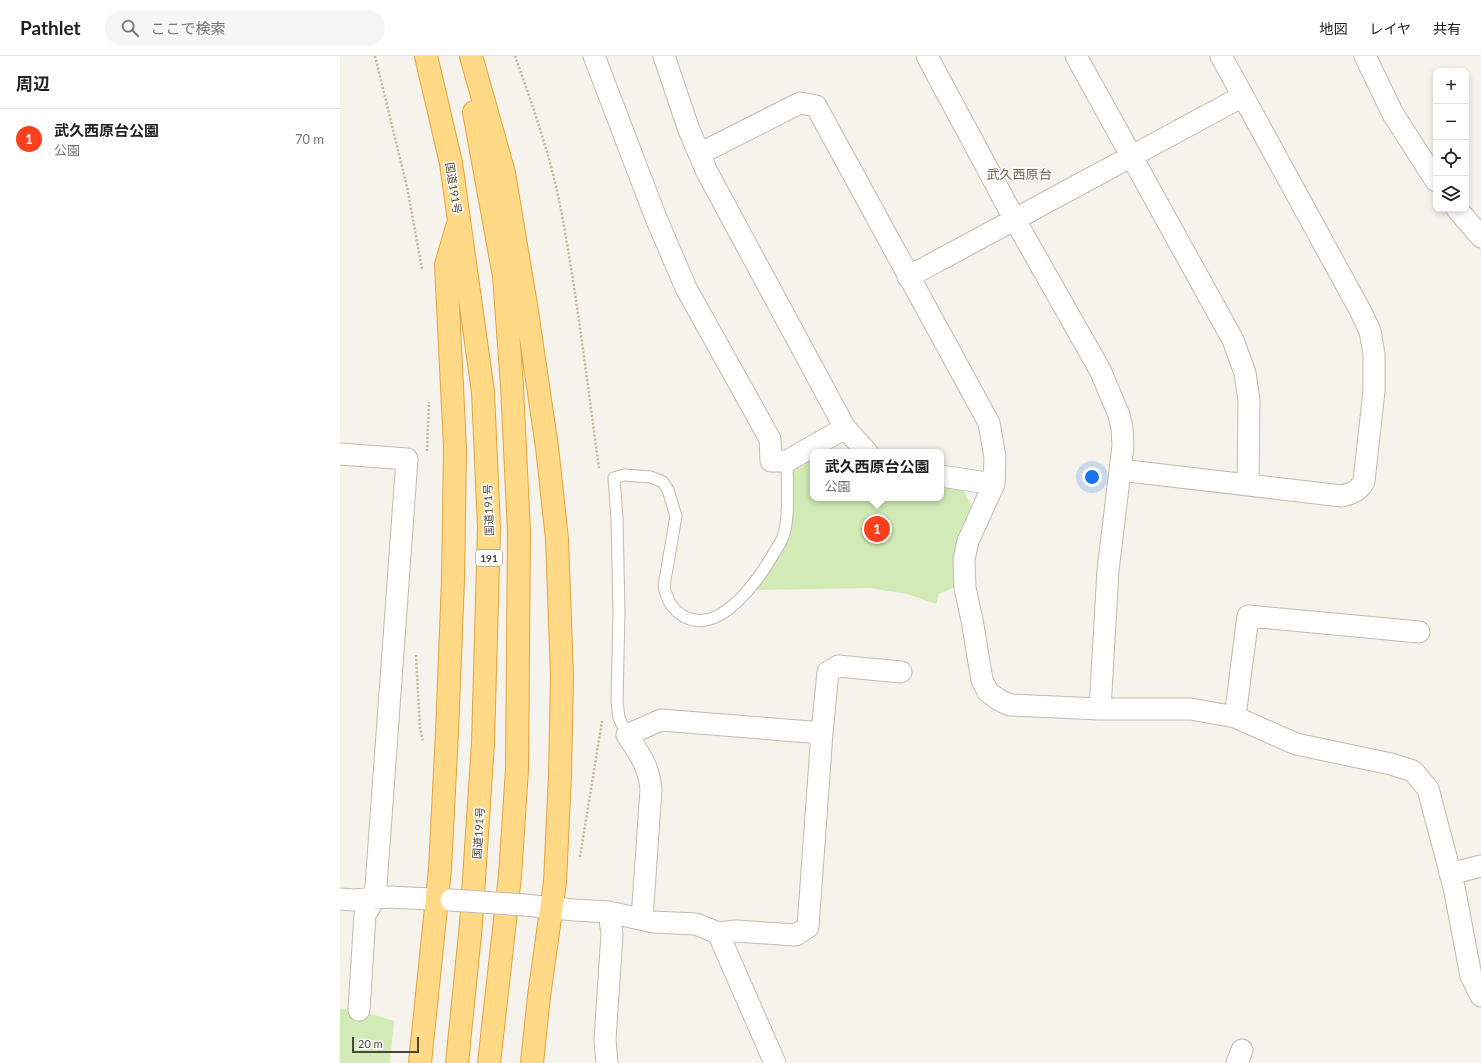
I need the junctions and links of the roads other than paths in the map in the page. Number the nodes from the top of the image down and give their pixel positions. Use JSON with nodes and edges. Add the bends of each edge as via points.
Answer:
{"nodes":[{"id":1,"x":426,"y":56,"type":"edge"},
{"id":2,"x":464,"y":56,"type":"edge"},
{"id":3,"x":471,"y":56,"type":"edge"},
{"id":4,"x":594,"y":56,"type":"edge"},
{"id":5,"x":664,"y":56,"type":"edge"},
{"id":6,"x":927,"y":56,"type":"edge"},
{"id":7,"x":1076,"y":56,"type":"edge"},
{"id":8,"x":1221,"y":56,"type":"edge"},
{"id":9,"x":1365,"y":56,"type":"edge"},
{"id":10,"x":1243,"y":96,"type":"junction"},
{"id":11,"x":699,"y":154,"type":"junction"},
{"id":12,"x":1131,"y":157,"type":"junction"},
{"id":13,"x":1433,"y":176,"type":"edge"},
{"id":14,"x":1460,"y":212,"type":"edge"},
{"id":15,"x":459,"y":220,"type":"junction"},
{"id":16,"x":1015,"y":220,"type":"junction"},
{"id":17,"x":1481,"y":237,"type":"edge"},
{"id":18,"x":908,"y":277,"type":"junction"},
{"id":19,"x":846,"y":428,"type":"junction"},
{"id":20,"x":865,"y":449,"type":"edge"},
{"id":21,"x":340,"y":454,"type":"edge"},
{"id":22,"x":787,"y":461,"type":"junction"},
{"id":23,"x":1120,"y":470,"type":"junction"},
{"id":24,"x":944,"y":476,"type":"edge"},
{"id":25,"x":994,"y":484,"type":"junction"},
{"id":26,"x":1248,"y":485,"type":"junction"},
{"id":27,"x":1419,"y":632,"type":"dead end"},
{"id":28,"x":901,"y":672,"type":"dead end"},
{"id":29,"x":1100,"y":709,"type":"junction"},
{"id":30,"x":1235,"y":717,"type":"junction"},
{"id":31,"x":822,"y":733,"type":"junction"},
{"id":32,"x":627,"y":735,"type":"junction"},
{"id":33,"x":1481,"y":866,"type":"edge"},
{"id":34,"x":1450,"y":874,"type":"junction"},
{"id":35,"x":375,"y":898,"type":"junction"},
{"id":36,"x":340,"y":899,"type":"edge"},
{"id":37,"x":444,"y":900,"type":"junction"},
{"id":38,"x":552,"y":908,"type":"junction"},
{"id":39,"x":609,"y":912,"type":"junction"},
{"id":40,"x":642,"y":919,"type":"junction"},
{"id":41,"x":718,"y":933,"type":"junction"},
{"id":42,"x":1481,"y":996,"type":"edge"},
{"id":43,"x":359,"y":1010,"type":"dead end"},
{"id":44,"x":420,"y":1063,"type":"edge"},
{"id":45,"x":457,"y":1063,"type":"edge"},
{"id":46,"x":489,"y":1063,"type":"edge"},
{"id":47,"x":532,"y":1063,"type":"edge"},
{"id":48,"x":607,"y":1063,"type":"edge"},
{"id":49,"x":775,"y":1063,"type":"edge"}],
"edges":[{"from":1,"to":15,"type":"highway","name":"国道191号","number":"191","via":[[451,162]]},
{"from":2,"to":46,"type":"highway","via":[[504,276],[519,532],[517,769],[510,876]]},
{"from":3,"to":38,"type":"highway","via":[[504,172],[552,485],[562,676],[560,783]]},
{"from":4,"to":22,"type":"street","via":[[656,218],[686,288],[770,439],[771,460]]},
{"from":5,"to":11,"type":"street","via":[[688,130]]},
{"from":6,"to":16,"type":"street"},
{"from":7,"to":12,"type":"street"},
{"from":8,"to":10,"type":"street"},
{"from":9,"to":13,"type":"street","via":[[1393,114]]},
{"from":10,"to":12,"type":"street"},
{"from":10,"to":26,"type":"street","via":[[1360,310],[1370,331],[1374,354],[1374,391],[1367,466],[1360,489],[1342,496]]},
{"from":11,"to":18,"type":"street","via":[[800,103],[816,106]]},
{"from":11,"to":19,"type":"street"},
{"from":12,"to":16,"type":"street"},
{"from":12,"to":26,"type":"street","via":[[1233,340],[1245,373],[1249,400]]},
{"from":14,"to":17,"type":"street"},
{"from":15,"to":37,"type":"highway","via":[[446,265],[455,448],[453,580],[440,869]]},
{"from":15,"to":45,"type":"highway","name":"国道191号","number":"191","via":[[482,392],[489,528],[484,743],[472,910]]},
{"from":16,"to":18,"type":"street"},
{"from":16,"to":23,"type":"street","via":[[1108,386],[1122,428]]},
{"from":18,"to":25,"type":"street","via":[[989,424],[995,457]]},
{"from":19,"to":20,"type":"street"},
{"from":19,"to":22,"type":"street"},
{"from":21,"to":35,"type":"street","via":[[407,459]]},
{"from":22,"to":32,"type":"lane","via":[[787,505],[783,537],[762,573],[746,593],[721,613],[704,621],[696,621],[674,609],[665,593],[676,516],[663,482],[644,476],[624,475],[614,478],[619,612],[617,701],[619,718]]},
{"from":23,"to":26,"type":"street"},
{"from":23,"to":29,"type":"street","via":[[1108,570]]},
{"from":24,"to":25,"type":"street"},
{"from":25,"to":29,"type":"street","via":[[968,541],[964,559],[965,588],[982,680],[988,692],[1010,705]]},
{"from":27,"to":30,"type":"street","via":[[1248,616]]},
{"from":28,"to":31,"type":"street","via":[[838,666],[828,672]]},
{"from":29,"to":30,"type":"street","via":[[1191,709]]},
{"from":30,"to":34,"type":"street","via":[[1296,744],[1391,764],[1412,771],[1428,789]]},
{"from":31,"to":32,"type":"street","via":[[661,720]]},
{"from":31,"to":41,"type":"street","via":[[808,927],[796,935],[736,931]]},
{"from":32,"to":40,"type":"street","via":[[646,765],[651,789]]},
{"from":33,"to":34,"type":"street"},
{"from":34,"to":42,"type":"street","via":[[1471,976]]},
{"from":35,"to":36,"type":"street"},
{"from":35,"to":37,"type":"street"},
{"from":35,"to":43,"type":"street","via":[[365,915]]},
{"from":37,"to":38,"type":"street","bridge":true},
{"from":37,"to":44,"type":"highway"},
{"from":38,"to":39,"type":"street"},
{"from":38,"to":47,"type":"highway"},
{"from":39,"to":40,"type":"street"},
{"from":39,"to":48,"type":"street","via":[[612,934],[605,1040]]},
{"from":40,"to":41,"type":"street","via":[[696,924]]},
{"from":41,"to":49,"type":"street"}]}
